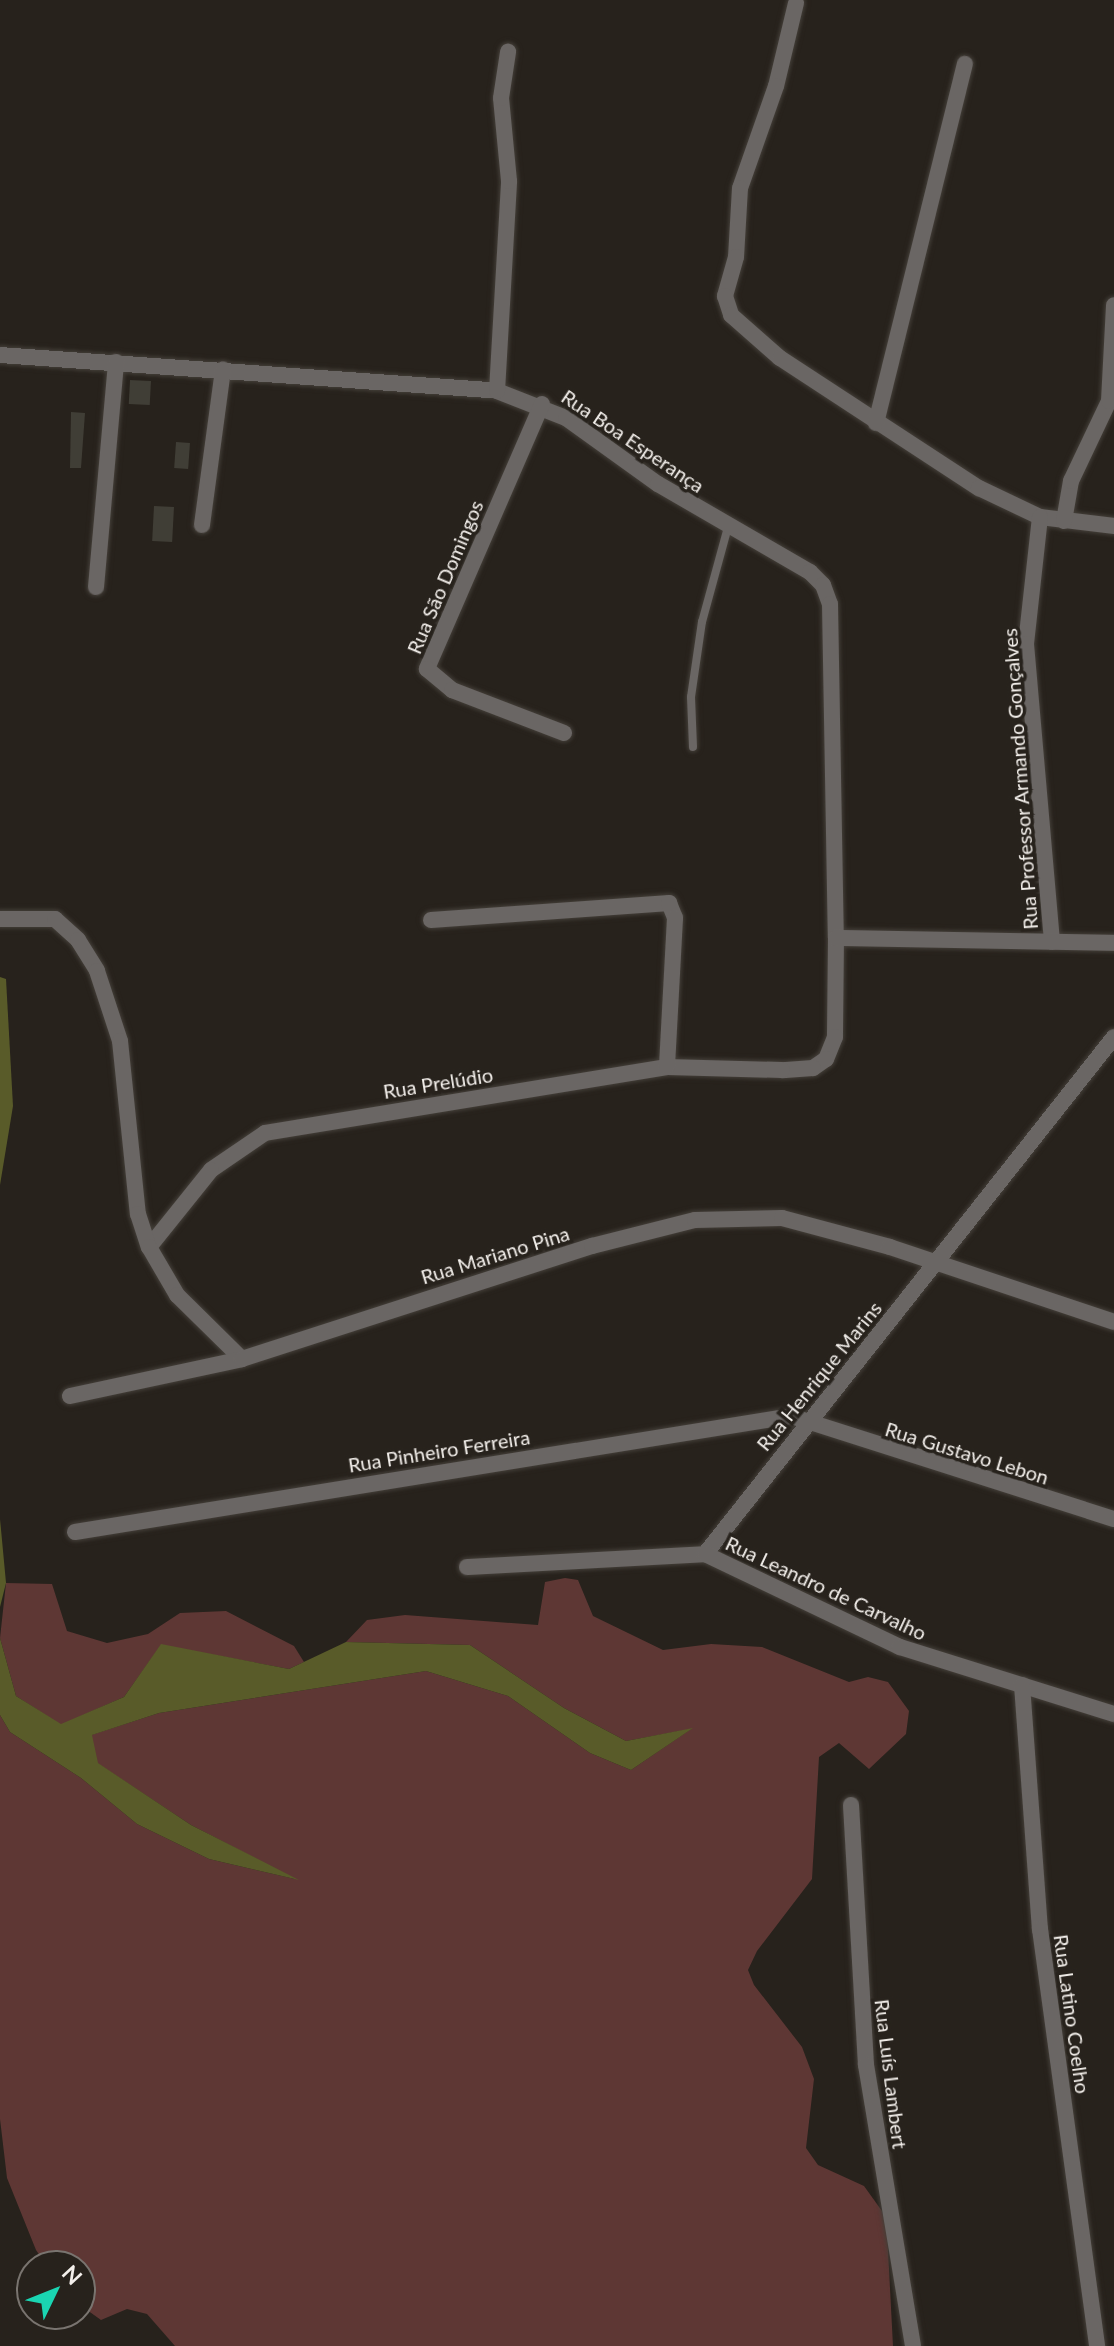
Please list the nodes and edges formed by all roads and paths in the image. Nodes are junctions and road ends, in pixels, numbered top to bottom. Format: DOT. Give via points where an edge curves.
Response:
graph roads {
  1 [pos="796,3"];
  2 [pos="508,52"];
  3 [pos="965,64"];
  4 [pos="1114,305"];
  5 [pos="0,355"];
  6 [pos="116,362"];
  7 [pos="223,369"];
  8 [pos="497,391"];
  9 [pos="1111,402"];
  10 [pos="542,404"];
  11 [pos="876,423"];
  12 [pos="1040,517"];
  13 [pos="1064,521"];
  14 [pos="202,525"];
  15 [pos="1114,526"];
  16 [pos="728,527"];
  17 [pos="96,587"];
  18 [pos="564,733"];
  19 [pos="693,747"];
  20 [pos="0,919"];
  21 [pos="431,920"];
  22 [pos="836,938"];
  23 [pos="1052,942"];
  24 [pos="1114,943"];
  25 [pos="1114,1037"];
  26 [pos="667,1067"];
  27 [pos="782,1070"];
  28 [pos="149,1247"];
  29 [pos="935,1265"];
  30 [pos="1114,1322"];
  31 [pos="242,1359"];
  32 [pos="70,1396"];
  33 [pos="808,1421"];
  34 [pos="1114,1519"];
  35 [pos="75,1532"];
  36 [pos="705,1554"];
  37 [pos="467,1567"];
  38 [pos="1022,1685"];
  39 [pos="1114,1714"];
  40 [pos="851,1805"];
  41 [pos="913,2346"];
  42 [pos="1097,2346"];
  1 -- 11 [label="street" via="776,86 740,188 736,257 725,296 731,315 780,358"];
  2 -- 8 [label="street" via="501,98 509,181"];
  3 -- 11 [label="street"];
  4 -- 9 [label="street"];
  5 -- 6 [label="street, Rua Boa Esperança"];
  6 -- 7 [label="street, Rua Boa Esperança"];
  6 -- 17 [label="street"];
  7 -- 8 [label="street, Rua Boa Esperança"];
  7 -- 14 [label="street"];
  8 -- 10 [label="street, Rua Boa Esperança"];
  9 -- 13 [label="street" via="1071,481"];
  10 -- 16 [label="street, Rua Boa Esperança"];
  10 -- 18 [label="street, Rua São Domingos" via="427,669 452,690"];
  11 -- 12 [label="street" via="979,488"];
  12 -- 13 [label="street"];
  12 -- 23 [label="street, Rua Professor Armando Gonçalves" via="1026,644"];
  13 -- 15 [label="street"];
  16 -- 19 [label="lane" via="698,652 691,697"];
  16 -- 22 [label="street, Rua Boa Esperança" via="810,572 828,594"];
  20 -- 28 [label="street" via="55,919 78,940 97,971 120,1041 138,1214"];
  21 -- 26 [label="street" via="669,903 675,918"];
  22 -- 23 [label="street"];
  22 -- 27 [label="street, Rua Boa Esperança" via="835,1037 813,1068"];
  23 -- 24 [label="street"];
  25 -- 29 [label="street, Rua Henrique Marins"];
  26 -- 27 [label="street, Rua Prelúdio"];
  26 -- 28 [label="street, Rua Prelúdio" via="265,1133 211,1170"];
  28 -- 31 [label="street" via="177,1295"];
  29 -- 30 [label="street, Rua Mariano Pina"];
  29 -- 31 [label="street, Rua Mariano Pina" via="782,1218 695,1220 592,1246"];
  29 -- 33 [label="street, Rua Henrique Marins"];
  31 -- 32 [label="street, Rua Mariano Pina"];
  33 -- 34 [label="street, Rua Gustavo Lebon"];
  33 -- 35 [label="street, Rua Pinheiro Ferreira" via="770,1417"];
  33 -- 36 [label="street, Rua Henrique Marins"];
  36 -- 37 [label="street"];
  36 -- 38 [label="street, Rua Leandro de Carvalho" via="900,1647"];
  38 -- 39 [label="street, Rua Leandro de Carvalho"];
  38 -- 42 [label="street, Rua Latino Coelho" via="1040,1929"];
  40 -- 41 [label="street, Rua Luís Lambert" via="866,2065"];
}
